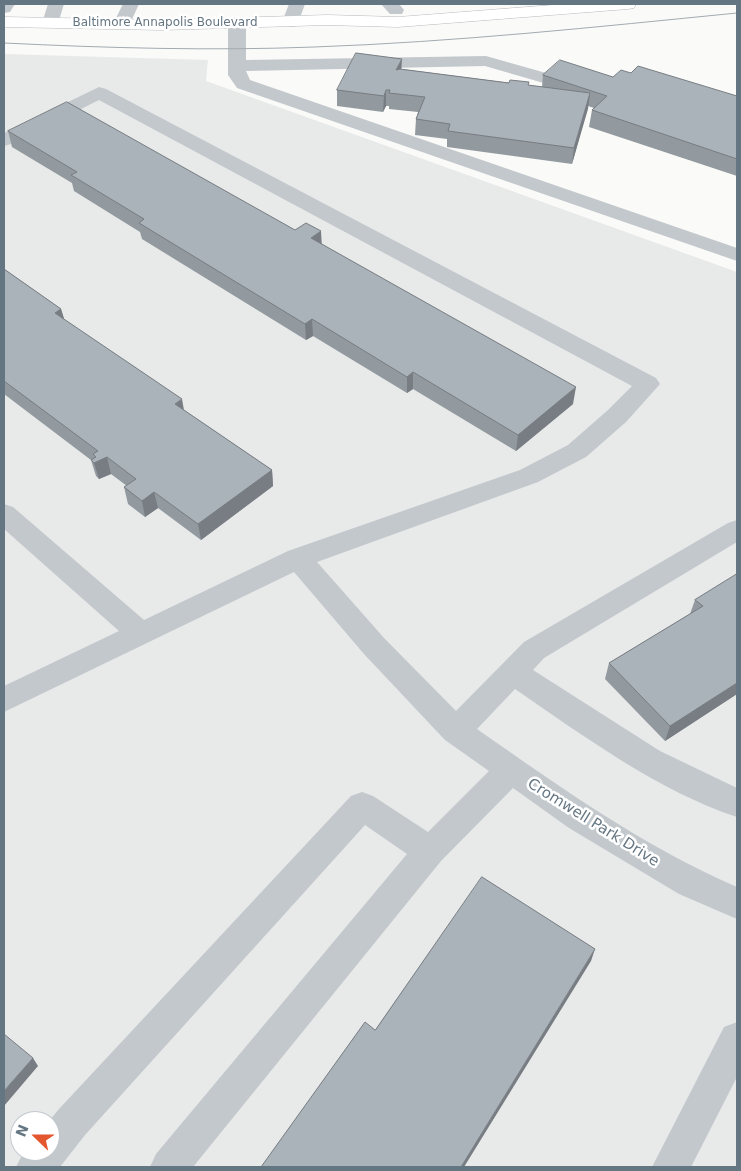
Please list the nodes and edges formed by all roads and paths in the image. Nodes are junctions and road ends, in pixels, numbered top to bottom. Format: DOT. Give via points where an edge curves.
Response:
graph roads {
  1 [pos="8,4"];
  2 [pos="56,4"];
  3 [pos="131,4"];
  4 [pos="297,4"];
  5 [pos="466,4"];
  6 [pos="628,4"];
  7 [pos="393,7"];
  8 [pos="4,8"];
  9 [pos="327,20"];
  10 [pos="4,22"];
  11 [pos="292,22"];
  12 [pos="51,23"];
  13 [pos="122,24"];
  14 [pos="237,24"];
  15 [pos="237,66"];
  16 [pos="547,79"];
  17 [pos="4,140"];
  18 [pos="737,255"];
  19 [pos="4,514"];
  20 [pos="737,530"];
  21 [pos="298,558"];
  22 [pos="142,634"];
  23 [pos="512,672"];
  24 [pos="4,700"];
  25 [pos="456,731"];
  26 [pos="510,770"];
  27 [pos="737,803"];
  28 [pos="430,851"];
  29 [pos="737,903"];
  30 [pos="737,1040"];
  31 [pos="60,1137"];
  32 [pos="169,1167"];
  33 [pos="671,1167"];
  1 -- 8 [label="street"];
  2 -- 12 [label="street"];
  3 -- 13 [label="street"];
  4 -- 11 [label="street"];
  5 -- 7 [label="main road, Baltimore Annapolis Boulevard"];
  6 -- 9 [label="main road, Baltimore Annapolis Boulevard" via="398,22"];
  7 -- 9 [label="main road, Baltimore Annapolis Boulevard"];
  9 -- 11 [label="main road, Baltimore Annapolis Boulevard"];
  10 -- 12 [label="main road, Baltimore Annapolis Boulevard"];
  11 -- 14 [label="main road, Baltimore Annapolis Boulevard"];
  12 -- 13 [label="main road, Baltimore Annapolis Boulevard"];
  13 -- 14 [label="main road, Baltimore Annapolis Boulevard"];
  14 -- 15 [label="street"];
  15 -- 16 [label="street" via="486,61"];
  15 -- 18 [label="street" via="237,75 243,84"];
  17 -- 21 [label="street" via="99,93 648,384 578,451 529,476"];
  19 -- 22 [label="street"];
  20 -- 23 [label="street" via="534,650"];
  21 -- 22 [label="street"];
  21 -- 25 [label="street, Cromwell Park Drive" via="374,646"];
  22 -- 24 [label="street"];
  23 -- 25 [label="street"];
  23 -- 27 [label="street" via="644,758"];
  25 -- 26 [label="street, Cromwell Park Drive"];
  26 -- 28 [label="street"];
  26 -- 29 [label="street, Cromwell Park Drive" via="597,828 691,883"];
  28 -- 31 [label="street" via="362,806"];
  28 -- 32 [label="street"];
  30 -- 33 [label="street"];
}
